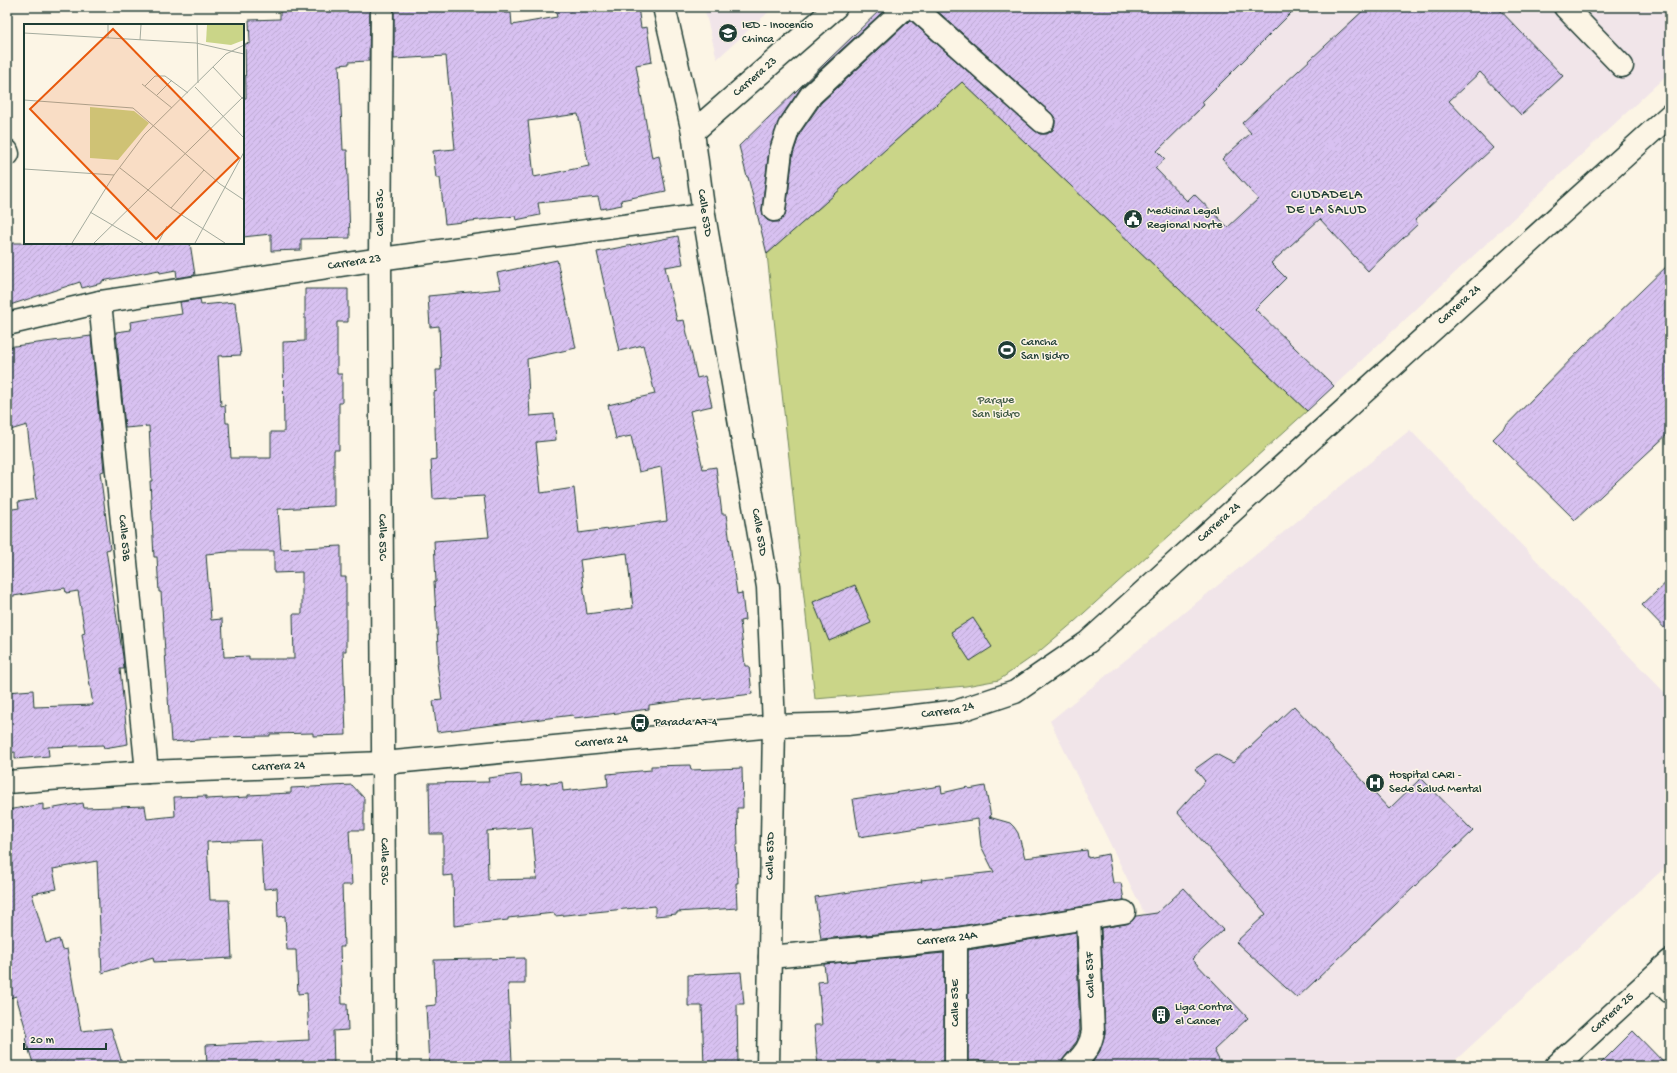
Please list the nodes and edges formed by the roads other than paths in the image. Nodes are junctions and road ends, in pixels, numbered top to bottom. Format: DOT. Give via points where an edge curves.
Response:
graph roads {
  1 [pos="382,7"];
  2 [pos="664,7"];
  3 [pos="836,7"];
  4 [pos="906,7"];
  5 [pos="914,7"];
  6 [pos="1566,7"];
  7 [pos="1622,66"];
  8 [pos="1670,115"];
  9 [pos="1043,122"];
  10 [pos="693,132"];
  11 [pos="774,210"];
  12 [pos="704,215"];
  13 [pos="380,259"];
  14 [pos="100,302"];
  15 [pos="7,324"];
  16 [pos="774,726"];
  17 [pos="384,763"];
  18 [pos="146,772"];
  19 [pos="7,782"];
  20 [pos="1124,912"];
  21 [pos="1088,918"];
  22 [pos="956,939"];
  23 [pos="770,957"];
  24 [pos="1670,961"];
  25 [pos="1654,976"];
  26 [pos="1670,992"];
  27 [pos="385,1066"];
  28 [pos="768,1066"];
  29 [pos="956,1066"];
  30 [pos="1073,1066"];
  31 [pos="1556,1066"];
  1 -- 13 [label="street, Calle 53C"];
  2 -- 10 [label="street, Calle 53D"];
  3 -- 10 [label="street, Carrera 23"];
  4 -- 11 [label="street" via="811,95 789,127 782,151"];
  5 -- 9 [label="street"];
  6 -- 7 [label="street"];
  8 -- 16 [label="street, Carrera 24" via="1088,642 1015,692 958,711 847,724"];
  10 -- 12 [label="street, Calle 53D"];
  12 -- 13 [label="street, Carrera 23"];
  12 -- 16 [label="street, Calle 53D" via="768,587"];
  13 -- 14 [label="street, Carrera 23"];
  13 -- 17 [label="street, Calle 53C"];
  14 -- 15 [label="street, Carrera 23"];
  14 -- 18 [label="street, Calle 53B"];
  16 -- 17 [label="street, Carrera 24"];
  16 -- 23 [label="street, Calle 53D"];
  17 -- 18 [label="street, Carrera 24"];
  17 -- 27 [label="street, Calle 53C"];
  18 -- 19 [label="street, Carrera 24"];
  20 -- 21 [label="street, Carrera 24A"];
  21 -- 22 [label="street, Carrera 24A"];
  21 -- 30 [label="street, Calle 53F" via="1093,1032 1089,1047"];
  22 -- 23 [label="street, Carrera 24A"];
  22 -- 29 [label="street, Calle 53E"];
  23 -- 28 [label="street, Calle 53D"];
  24 -- 25 [label="street, Carrera 25"];
  25 -- 26 [label="street"];
  25 -- 31 [label="street, Carrera 25"];
}
